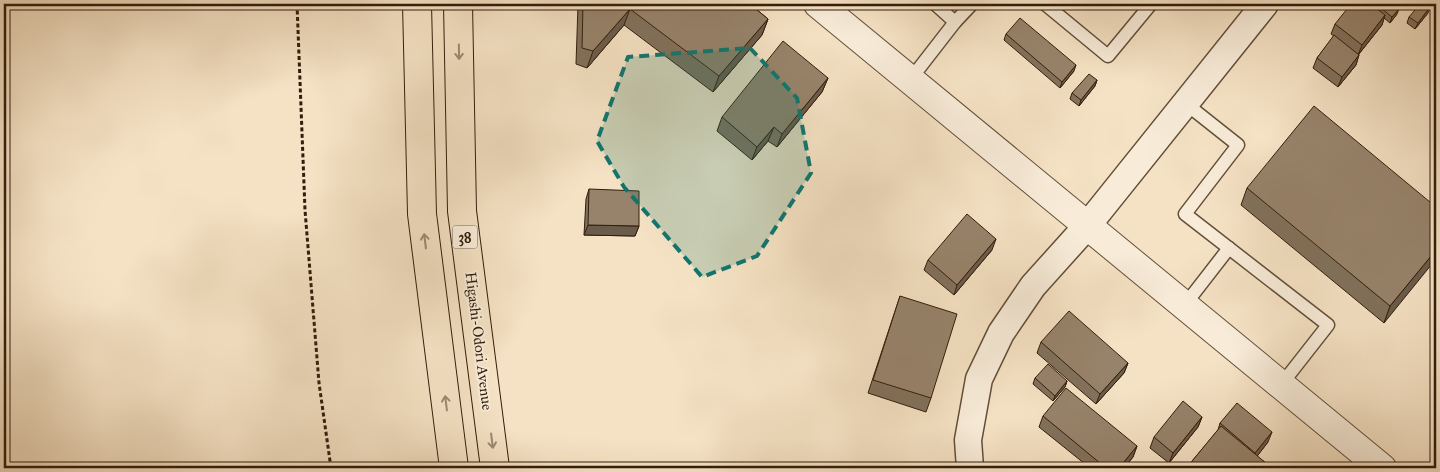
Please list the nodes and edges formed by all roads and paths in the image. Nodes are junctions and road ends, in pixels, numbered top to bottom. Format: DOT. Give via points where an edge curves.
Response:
graph roads {
  1 [pos="297,4"];
  2 [pos="417,4"];
  3 [pos="458,4"];
  4 [pos="818,4"];
  5 [pos="935,4"];
  6 [pos="972,4"];
  7 [pos="1045,4"];
  8 [pos="1150,4"];
  9 [pos="1265,4"];
  10 [pos="955,22"];
  11 [pos="910,80"];
  12 [pos="1185,103"];
  13 [pos="1087,226"];
  14 [pos="1229,248"];
  15 [pos="1184,306"];
  16 [pos="1281,385"];
  17 [pos="331,468"];
  18 [pos="454,468"];
  19 [pos="495,468"];
  20 [pos="970,468"];
  21 [pos="1382,468"];
  1 -- 17 [label="path" via="305,210 319,382"];
  18 -- 2 [label="highway, one-way" via="422,214"];
  3 -- 19 [label="highway, Higashi-Odori Avenue / 38, one-way" via="462,211"];
  4 -- 11 [label="street"];
  5 -- 10 [label="lane"];
  6 -- 10 [label="lane"];
  7 -- 8 [label="lane" via="1108,56"];
  9 -- 12 [label="street"];
  10 -- 11 [label="lane"];
  11 -- 13 [label="street"];
  12 -- 13 [label="street"];
  12 -- 14 [label="lane" via="1238,144 1185,214"];
  13 -- 15 [label="street"];
  13 -- 20 [label="street" via="1033,286 1001,333 979,380 968,440"];
  14 -- 15 [label="lane"];
  14 -- 16 [label="lane" via="1328,325"];
  15 -- 16 [label="street"];
  16 -- 21 [label="street"];
}
